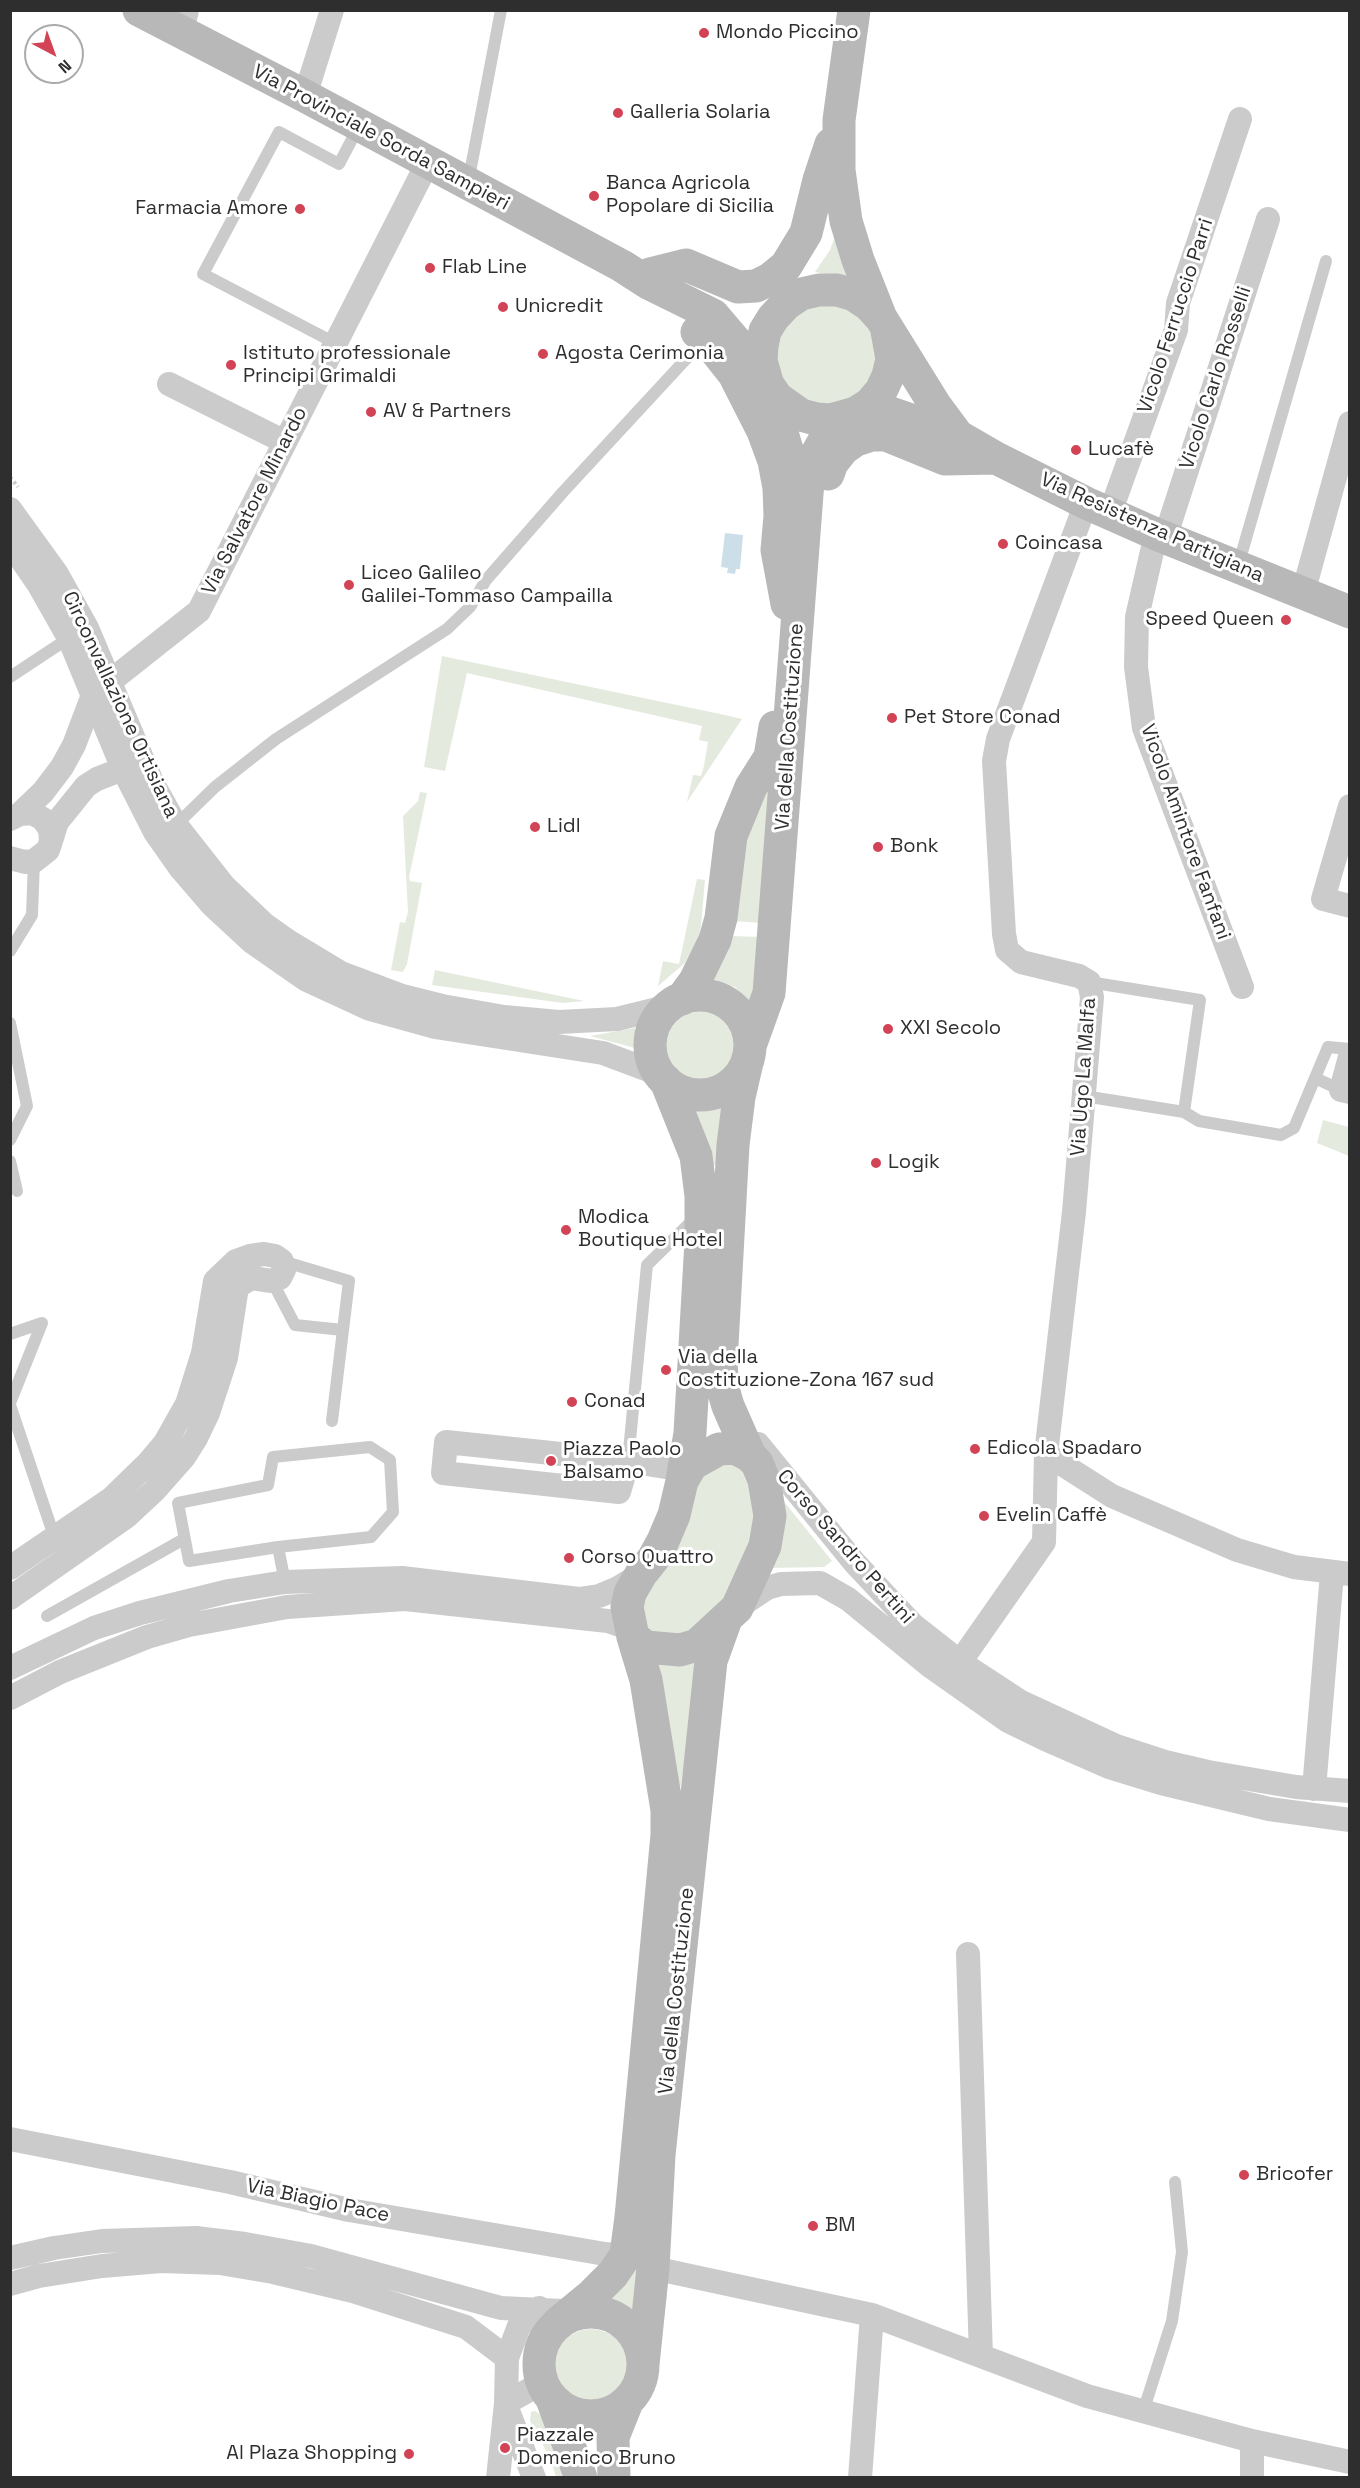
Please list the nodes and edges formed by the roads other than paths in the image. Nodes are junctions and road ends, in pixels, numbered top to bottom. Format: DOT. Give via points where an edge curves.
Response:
graph roads {
  1 [pos="139,10"];
  2 [pos="332,10"];
  3 [pos="501,10"];
  4 [pos="854,10"];
  5 [pos="184,22"];
  6 [pos="305,96"];
  7 [pos="1240,119"];
  8 [pos="839,120"];
  9 [pos="359,125"];
  10 [pos="428,162"];
  11 [pos="839,170"];
  12 [pos="468,184"];
  13 [pos="1268,219"];
  14 [pos="1326,261"];
  15 [pos="640,275"];
  16 [pos="784,305"];
  17 [pos="883,322"];
  18 [pos="707,340"];
  19 [pos="335,344"];
  20 [pos="767,381"];
  21 [pos="169,384"];
  22 [pos="851,415"];
  23 [pos="1350,423"];
  24 [pos="958,436"];
  25 [pos="285,442"];
  26 [pos="996,458"];
  27 [pos="1098,508"];
  28 [pos="10,509"];
  29 [pos="1161,536"];
  30 [pos="10,543"];
  31 [pos="803,548"];
  32 [pos="1237,567"];
  33 [pos="1303,593"];
  34 [pos="1350,612"];
  35 [pos="788,613"];
  36 [pos="69,638"];
  37 [pos="10,677"];
  38 [pos="102,689"];
  39 [pos="133,765"];
  40 [pos="1350,806"];
  41 [pos="15,816"];
  42 [pos="176,825"];
  43 [pos="51,841"];
  44 [pos="18,859"];
  45 [pos="224,902"];
  46 [pos="1350,906"];
  47 [pos="10,951"];
  48 [pos="1089,982"];
  49 [pos="1242,987"];
  50 [pos="676,1002"];
  51 [pos="412,1011"];
  52 [pos="10,1023"];
  53 [pos="1350,1049"];
  54 [pos="749,1052"];
  55 [pos="1350,1057"];
  56 [pos="662,1078"];
  57 [pos="1315,1078"];
  58 [pos="1345,1091"];
  59 [pos="1084,1096"];
  60 [pos="1184,1112"];
  61 [pos="10,1140"];
  62 [pos="10,1161"];
  63 [pos="17,1191"];
  64 [pos="701,1212"];
  65 [pos="277,1271"];
  66 [pos="343,1330"];
  67 [pos="10,1334"];
  68 [pos="10,1404"];
  69 [pos="728,1406"];
  70 [pos="332,1421"];
  71 [pos="1046,1454"];
  72 [pos="754,1460"];
  73 [pos="628,1461"];
  74 [pos="683,1476"];
  75 [pos="146,1482"];
  76 [pos="787,1482"];
  77 [pos="55,1539"];
  78 [pos="184,1539"];
  79 [pos="278,1547"];
  80 [pos="854,1562"];
  81 [pos="10,1568"];
  82 [pos="1341,1573"];
  83 [pos="641,1574"];
  84 [pos="285,1582"];
  85 [pos="820,1583"];
  86 [pos="10,1598"];
  87 [pos="287,1607"];
  88 [pos="731,1615"];
  89 [pos="47,1616"];
  90 [pos="632,1633"];
  91 [pos="960,1662"];
  92 [pos="10,1668"];
  93 [pos="10,1698"];
  94 [pos="1314,1789"];
  95 [pos="1350,1791"];
  96 [pos="1350,1820"];
  97 [pos="968,1954"];
  98 [pos="10,2139"];
  99 [pos="1175,2182"];
  100 [pos="10,2258"];
  101 [pos="640,2261"];
  102 [pos="10,2284"];
  103 [pos="564,2313"];
  104 [pos="872,2315"];
  105 [pos="981,2356"];
  106 [pos="506,2363"];
  107 [pos="643,2364"];
  108 [pos="541,2392"];
  109 [pos="627,2402"];
  110 [pos="506,2403"];
  111 [pos="1143,2412"];
  112 [pos="1252,2441"];
  113 [pos="1350,2462"];
  114 [pos="498,2478"];
  115 [pos="534,2478"];
  116 [pos="581,2478"];
  117 [pos="614,2478"];
  118 [pos="860,2478"];
  119 [pos="1252,2478"];
  1 -- 5 [label="main road, Via Provinciale Sorda Sampieri"];
  2 -- 6 [label="street"];
  3 -- 12 [label="lane"];
  4 -- 8 [label="main road"];
  5 -- 6 [label="main road, Via Provinciale Sorda Sampieri"];
  6 -- 9 [label="main road, Via Provinciale Sorda Sampieri"];
  7 -- 27 [label="street, Vicolo Ferruccio Parri" via="1178,303 1176,330"];
  8 -- 11 [label="main road"];
  8 -- 15 [label="main road" via="806,233 786,266 770,279 756,286 738,287 686,265"];
  9 -- 10 [label="main road, Via Provinciale Sorda Sampieri"];
  9 -- 19 [label="lane" via="339,164 279,132 204,274"];
  10 -- 12 [label="main road, Via Provinciale Sorda Sampieri"];
  10 -- 19 [label="street, Via Salvatore Minardo"];
  11 -- 16 [label="main road" via="819,248"];
  11 -- 17 [label="main road" via="846,221"];
  12 -- 15 [label="main road, Via Provinciale Sorda Sampieri"];
  13 -- 29 [label="street, Vicolo Carlo Rosselli"];
  14 -- 32 [label="lane"];
  15 -- 16 [label="main road" via="723,303"];
  15 -- 18 [label="main road" via="660,300"];
  15 -- 20 [label="main road" via="713,315"];
  16 -- 17 [label="main road" via="801,294 837,290 869,305"];
  16 -- 20 [label="main road" via="765,331 761,361"];
  17 -- 22 [label="main road" via="891,343 888,376 870,404"];
  17 -- 24 [label="main road"];
  18 -- 35 [label="main road" via="750,402 774,460 780,516 777,550"];
  18 -- 42 [label="lane" via="563,492 447,629 276,739 215,787"];
  19 -- 25 [label="street, Via Salvatore Minardo"];
  20 -- 22 [label="main road" via="777,398 801,415 816,419"];
  20 -- 35 [label="main road, Via della Costituzione" via="797,484"];
  21 -- 25 [label="street"];
  22 -- 24 [label="main road" via="888,412"];
  22 -- 31 [label="main road, Via della Costituzione" via="825,439 811,464"];
  23 -- 33 [label="street"];
  24 -- 26 [label="main road, Via Resistenza Partigiana"];
  25 -- 38 [label="street, Via Salvatore Minardo" via="199,611"];
  26 -- 27 [label="main road, Via Resistenza Partigiana"];
  26 -- 31 [label="main road" via="945,459 886,435 856,440 832,463 814,536"];
  27 -- 29 [label="main road, Via Resistenza Partigiana"];
  27 -- 48 [label="street, Via Ugo La Malfa" via="998,739 994,761 1007,950 1021,962"];
  28 -- 38 [label="street, Circonvallazione Ortisiana" via="57,574 87,628"];
  29 -- 32 [label="main road, Via Resistenza Partigiana"];
  29 -- 49 [label="street, Vicolo Amintore Fanfani" via="1137,617 1136,667 1144,728"];
  30 -- 36 [label="street, Circonvallazione Ortisiana"];
  31 -- 54 [label="main road, Via della Costituzione" via="769,993"];
  32 -- 33 [label="main road, Via Resistenza Partigiana"];
  33 -- 34 [label="main road, Via Resistenza Partigiana"];
  35 -- 50 [label="main road, Via della Costituzione" via="771,757 751,787 731,836 715,940 701,972"];
  36 -- 37 [label="lane"];
  36 -- 38 [label="street, Circonvallazione Ortisiana"];
  38 -- 39 [label="street, Circonvallazione Ortisiana"];
  38 -- 41 [label="street" via="62,767 43,792"];
  39 -- 42 [label="street, Circonvallazione Ortisiana"];
  39 -- 43 [label="street" via="86,786 57,822"];
  39 -- 45 [label="street, Circonvallazione Ortisiana" via="155,832 181,869"];
  40 -- 46 [label="street" via="1323,899"];
  41 -- 43 [label="street" via="32,813 43,819 50,829"];
  42 -- 45 [label="street, Circonvallazione Ortisiana" via="201,859"];
  43 -- 44 [label="street" via="48,850"];
  44 -- 47 [label="lane" via="32,915"];
  45 -- 51 [label="street, Circonvallazione Ortisiana" via="252,942 305,979 370,1010"];
  48 -- 59 [label="street, Via Ugo La Malfa" via="1092,996"];
  48 -- 60 [label="lane" via="1200,1000"];
  50 -- 51 [label="street, Circonvallazione Ortisiana" via="617,1019 559,1022"];
  50 -- 54 [label="main road" via="706,996 729,1004 745,1022"];
  50 -- 56 [label="main road" via="662,1013 652,1032 651,1054"];
  51 -- 56 [label="street, Circonvallazione Ortisiana" via="603,1053"];
  52 -- 61 [label="lane" via="27,1106"];
  53 -- 57 [label="lane" via="1328,1047"];
  54 -- 56 [label="main road" via="744,1070 736,1080 714,1093 688,1094"];
  54 -- 69 [label="main road, Via della Costituzione" via="733,1145 721,1363"];
  55 -- 58 [label="street"];
  56 -- 64 [label="main road" via="696,1156"];
  57 -- 58 [label="lane"];
  57 -- 60 [label="lane" via="1294,1128 1281,1135 1199,1121"];
  59 -- 60 [label="lane"];
  59 -- 71 [label="street, Via Ugo La Malfa"];
  62 -- 63 [label="lane"];
  64 -- 73 [label="lane" via="647,1265"];
  64 -- 74 [label="main road" via="690,1433"];
  65 -- 66 [label="lane" via="295,1325"];
  65 -- 66 [label="lane" via="349,1281"];
  65 -- 75 [label="street" via="251,1278 235,1274 237,1287 226,1358 208,1413 184,1456"];
  66 -- 70 [label="lane"];
  67 -- 68 [label="lane" via="42,1323"];
  68 -- 77 [label="lane"];
  69 -- 72 [label="main road, Via della Costituzione"];
  69 -- 76 [label="street, Corso Sandro Pertini"];
  71 -- 82 [label="street" via="1112,1496 1237,1550 1294,1567"];
  71 -- 91 [label="street, Via Ugo La Malfa" via="1044,1542"];
  72 -- 74 [label="main road" via="735,1448 718,1449 692,1464"];
  72 -- 76 [label="street"];
  72 -- 88 [label="main road, Via della Costituzione" via="768,1493 770,1516 765,1546"];
  73 -- 73 [label="street" via="619,1492 442,1473 446,1442"];
  73 -- 74 [label="street"];
  74 -- 83 [label="main road, Via della Costituzione" via="663,1541"];
  75 -- 77 [label="street" via="111,1499"];
  75 -- 86 [label="street" via="126,1517"];
  76 -- 80 [label="street, Corso Sandro Pertini"];
  77 -- 81 [label="street"];
  78 -- 79 [label="lane" via="189,1562"];
  78 -- 79 [label="lane" via="178,1503 268,1485 273,1457 370,1447 390,1460 393,1512 371,1537"];
  78 -- 89 [label="lane"];
  79 -- 84 [label="lane"];
  80 -- 85 [label="street"];
  80 -- 91 [label="street, Corso Sandro Pertini" via="913,1625"];
  82 -- 94 [label="street"];
  83 -- 84 [label="street" via="599,1596 579,1599 402,1578"];
  83 -- 90 [label="main road, Via della Costituzione" via="627,1607"];
  84 -- 87 [label="street"];
  84 -- 92 [label="street" via="228,1591 140,1613 94,1628"];
  85 -- 88 [label="street" via="766,1588"];
  85 -- 96 [label="street, Corso Sandro Pertini" via="848,1599 930,1666 1008,1721 1045,1739 1161,1784 1269,1809"];
  87 -- 90 [label="street" via="405,1599 608,1621"];
  87 -- 93 [label="street" via="147,1637 70,1667"];
  88 -- 90 [label="main road" via="697,1645 680,1650 646,1647"];
  88 -- 101 [label="main road, Via della Costituzione" via="711,1660 659,2155"];
  90 -- 101 [label="main road, Via della Costituzione" via="646,1680 667,1810"];
  91 -- 94 [label="street, Corso Sandro Pertini" via="1021,1702 1116,1746 1208,1772"];
  94 -- 95 [label="street, Corso Sandro Pertini"];
  97 -- 105 [label="street"];
  98 -- 101 [label="street, Via Biagio Pace" via="350,2210"];
  99 -- 111 [label="lane" via="1182,2252 1172,2321"];
  100 -- 103 [label="street" via="102,2241 196,2238 311,2256 501,2307"];
  101 -- 103 [label="main road" via="613,2274"];
  101 -- 104 [label="street, Via Biagio Pace"];
  101 -- 107 [label="main road, Via della Costituzione"];
  102 -- 106 [label="street" via="102,2266 161,2261 220,2263 353,2291 466,2327"];
  103 -- 106 [label="street" via="519,2326"];
  103 -- 107 [label="main road" via="607,2315 626,2325 635,2336"];
  103 -- 108 [label="main road" via="540,2353"];
  104 -- 105 [label="street, Via Biagio Pace"];
  104 -- 118 [label="street"];
  105 -- 111 [label="street, Via Biagio Pace" via="1087,2396"];
  106 -- 108 [label="street" via="519,2383"];
  106 -- 110 [label="street"];
  107 -- 109 [label="main road" via="636,2391"];
  108 -- 109 [label="main road" via="575,2414 588,2416 602,2415"];
  108 -- 110 [label="street"];
  108 -- 116 [label="main road"];
  109 -- 117 [label="main road" via="613,2437"];
  110 -- 114 [label="street"];
  110 -- 115 [label="street"];
  111 -- 112 [label="street, Via Biagio Pace"];
  112 -- 113 [label="street, Via Biagio Pace"];
  112 -- 119 [label="street"];
}
